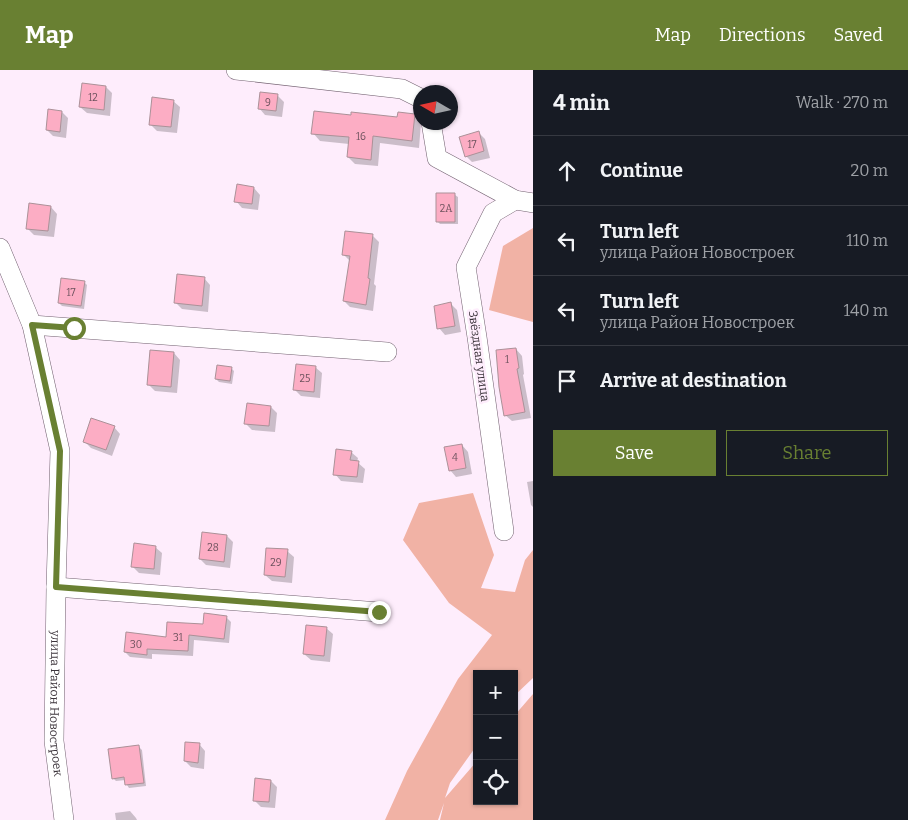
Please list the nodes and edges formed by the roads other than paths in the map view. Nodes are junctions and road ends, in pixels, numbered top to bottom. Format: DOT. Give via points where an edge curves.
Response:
graph roads {
  1 [pos="236,70"];
  2 [pos="413,94"];
  3 [pos="432,130"];
  4 [pos="524,201"];
  5 [pos="0,248"];
  6 [pos="32,325"];
  7 [pos="387,352"];
  8 [pos="504,531"];
  9 [pos="56,587"];
  10 [pos="379,612"];
  11 [pos="64,820"];
  1 -- 2 [label="street" via="402,89"];
  3 -- 4 [label="street" via="437,158"];
  4 -- 8 [label="street, Звёздная улица" via="493,213 466,267"];
  5 -- 6 [label="street, улица Район Новостроек"];
  6 -- 7 [label="street"];
  6 -- 9 [label="street, улица Район Новостроек" via="60,451"];
  9 -- 10 [label="street"];
  9 -- 11 [label="street, улица Район Новостроек" via="54,741"];
}
